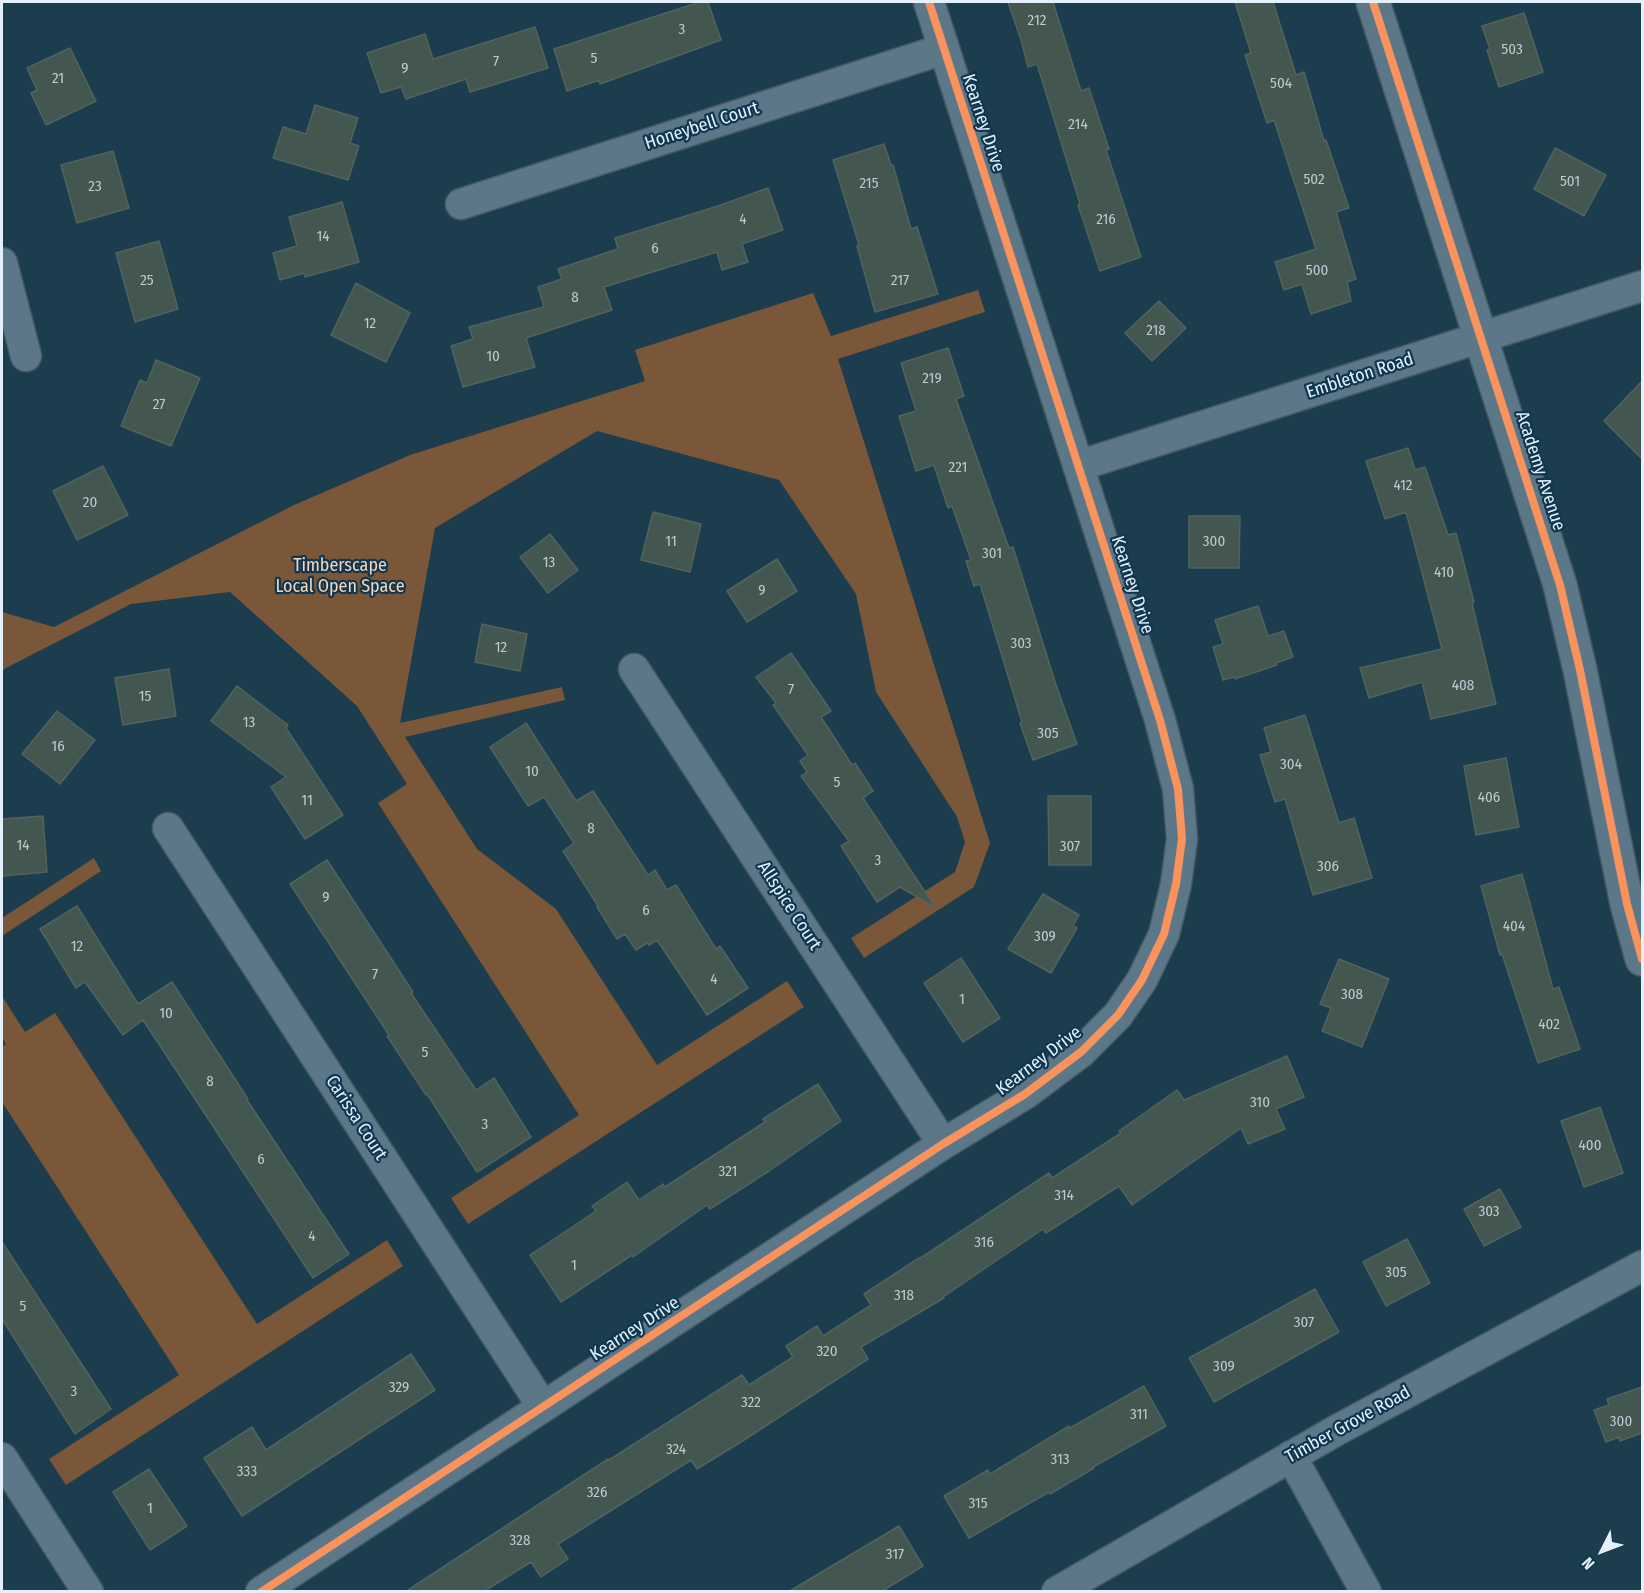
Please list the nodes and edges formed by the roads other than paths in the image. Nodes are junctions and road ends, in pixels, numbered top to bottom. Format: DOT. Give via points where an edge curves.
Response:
graph roads {
  1 [pos="928,2"];
  2 [pos="1373,2"];
  3 [pos="944,49"];
  4 [pos="460,204"];
  5 [pos="2,263"];
  6 [pos="1642,286"];
  7 [pos="1482,338"];
  8 [pos="26,356"];
  9 [pos="1078,466"];
  10 [pos="634,669"];
  11 [pos="168,828"];
  12 [pos="1642,959"];
  13 [pos="943,1144"];
  14 [pos="1642,1266"];
  15 [pos="543,1407"];
  16 [pos="1292,1456"];
  17 [pos="2,1458"];
  18 [pos="88,1592"];
  19 [pos="261,1592"];
  20 [pos="1057,1592"];
  21 [pos="1366,1592"];
  1 -- 3 [label="street, Kearney Drive"];
  2 -- 7 [label="street, Academy Avenue"];
  3 -- 4 [label="street, Honeybell Court"];
  3 -- 9 [label="street, Kearney Drive"];
  5 -- 8 [label="street"];
  6 -- 7 [label="street, Embleton Road"];
  7 -- 9 [label="street, Embleton Road"];
  7 -- 12 [label="street, Academy Avenue" via="1560,585"];
  9 -- 13 [label="street, Kearney Drive" via="1160,720 1178,789 1182,839 1176,884 1164,934 1142,980 1118,1016 1081,1052 1025,1094"];
  10 -- 13 [label="street, Allspice Court"];
  11 -- 15 [label="street, Carissa Court"];
  13 -- 15 [label="street, Kearney Drive"];
  14 -- 16 [label="street, Timber Grove Road"];
  15 -- 19 [label="street, Kearney Drive"];
  16 -- 20 [label="street, Timber Grove Road"];
  16 -- 21 [label="street"];
  17 -- 18 [label="street"];
}
